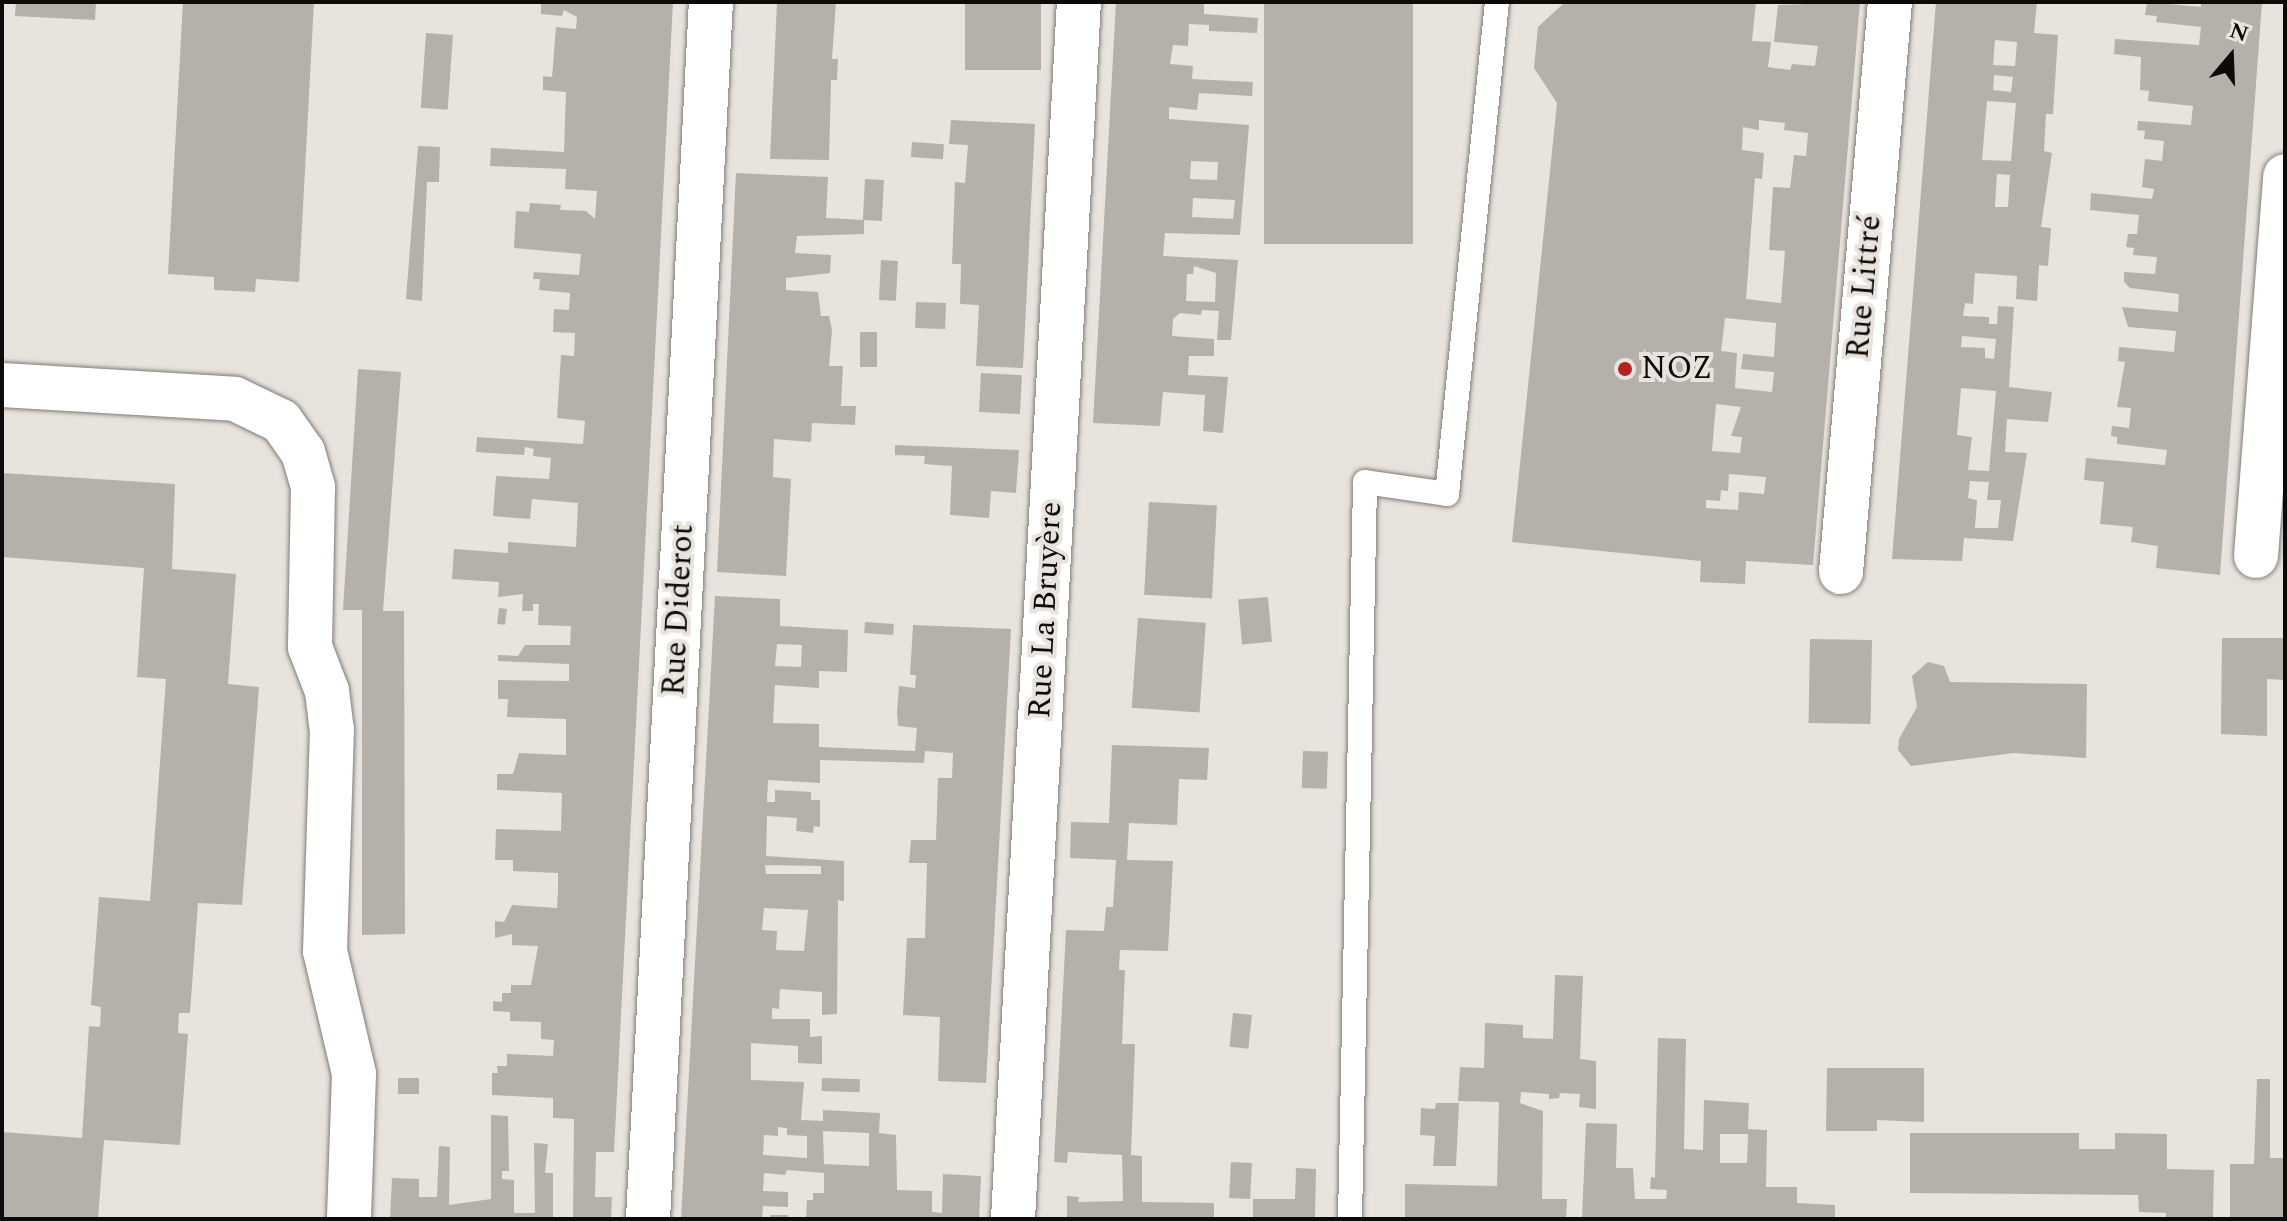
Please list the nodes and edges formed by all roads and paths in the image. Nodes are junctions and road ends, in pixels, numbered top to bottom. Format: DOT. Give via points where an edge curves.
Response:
graph roads {
  1 [pos="711,2"];
  2 [pos="1079,2"];
  3 [pos="1497,2"];
  4 [pos="1890,2"];
  5 [pos="2285,176"];
  6 [pos="2,385"];
  7 [pos="2256,556"];
  8 [pos="1841,572"];
  9 [pos="349,1219"];
  10 [pos="648,1219"];
  11 [pos="1013,1219"];
  12 [pos="1350,1219"];
  1 -- 10 [label="street, Rue Diderot"];
  2 -- 11 [label="street, Rue La Bruyère"];
  3 -- 12 [label="lane" via="1447,494 1365,482"];
  4 -- 8 [label="street, Rue Littré"];
  5 -- 7 [label="street"];
  6 -- 9 [label="street" via="235,399 281,421 303,452 313,488 310,647 332,719 325,951 354,1074"];
}
